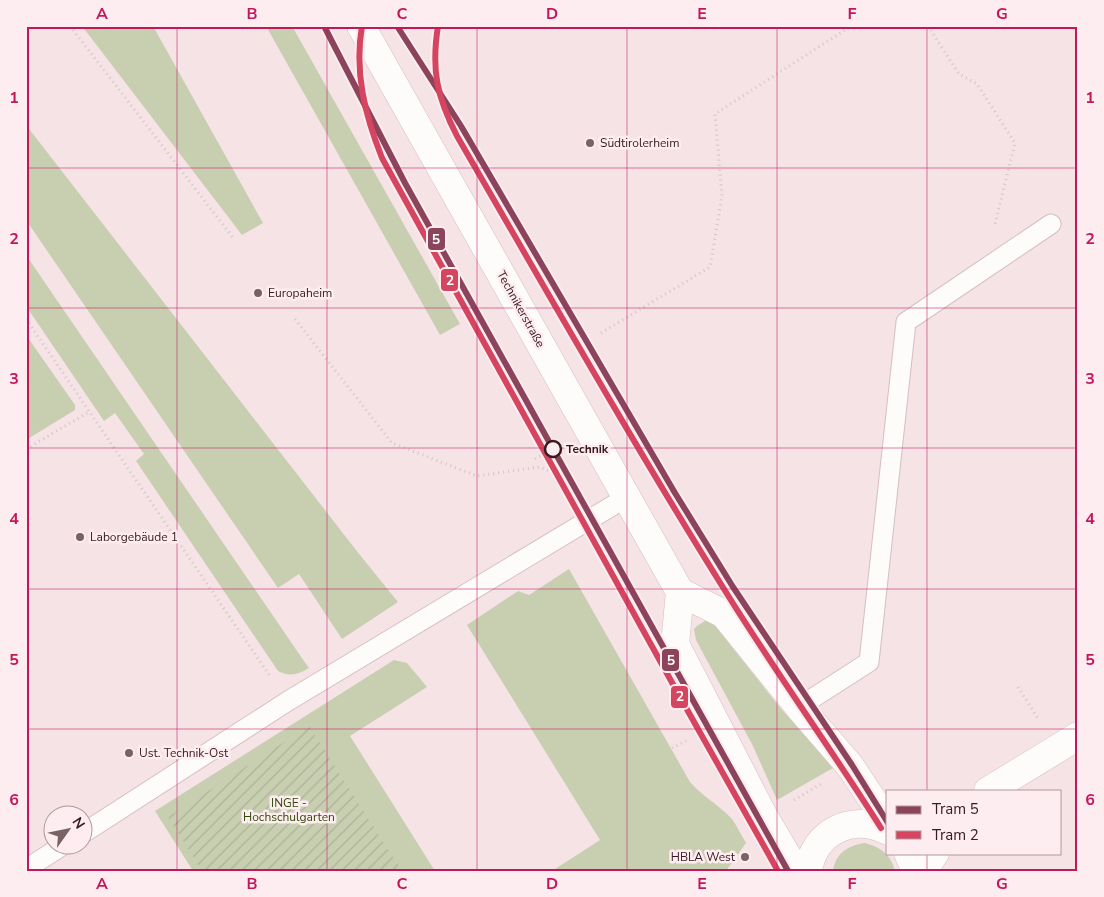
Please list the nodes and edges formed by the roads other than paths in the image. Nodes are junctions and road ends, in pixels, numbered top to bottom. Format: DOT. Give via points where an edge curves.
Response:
graph roads {
  1 [pos="361,26"];
  2 [pos="1051,224"];
  3 [pos="627,497"];
  4 [pos="680,592"];
  5 [pos="799,707"];
  6 [pos="1078,736"];
  7 [pos="990,790"];
  8 [pos="881,822"];
  9 [pos="92,828"];
  10 [pos="50,854"];
  11 [pos="908,854"];
  12 [pos="934,854"];
  13 [pos="26,869"];
  14 [pos="796,871"];
  15 [pos="808,871"];
  16 [pos="915,871"];
  17 [pos="923,871"];
  1 -- 3 [label="street, Technikerstraße"];
  2 -- 5 [label="lane" via="906,322 869,662"];
  3 -- 4 [label="street, Technikerstraße"];
  3 -- 9 [label="lane" via="288,701"];
  4 -- 5 [label="street" via="724,614"];
  4 -- 14 [label="street" via="675,644 764,817"];
  5 -- 8 [label="street" via="850,766"];
  6 -- 7 [label="street"];
  8 -- 15 [label="street" via="843,826 829,834 817,845"];
  10 -- 13 [label="lane"];
  11 -- 16 [label="street"];
  12 -- 17 [label="street"];
}
